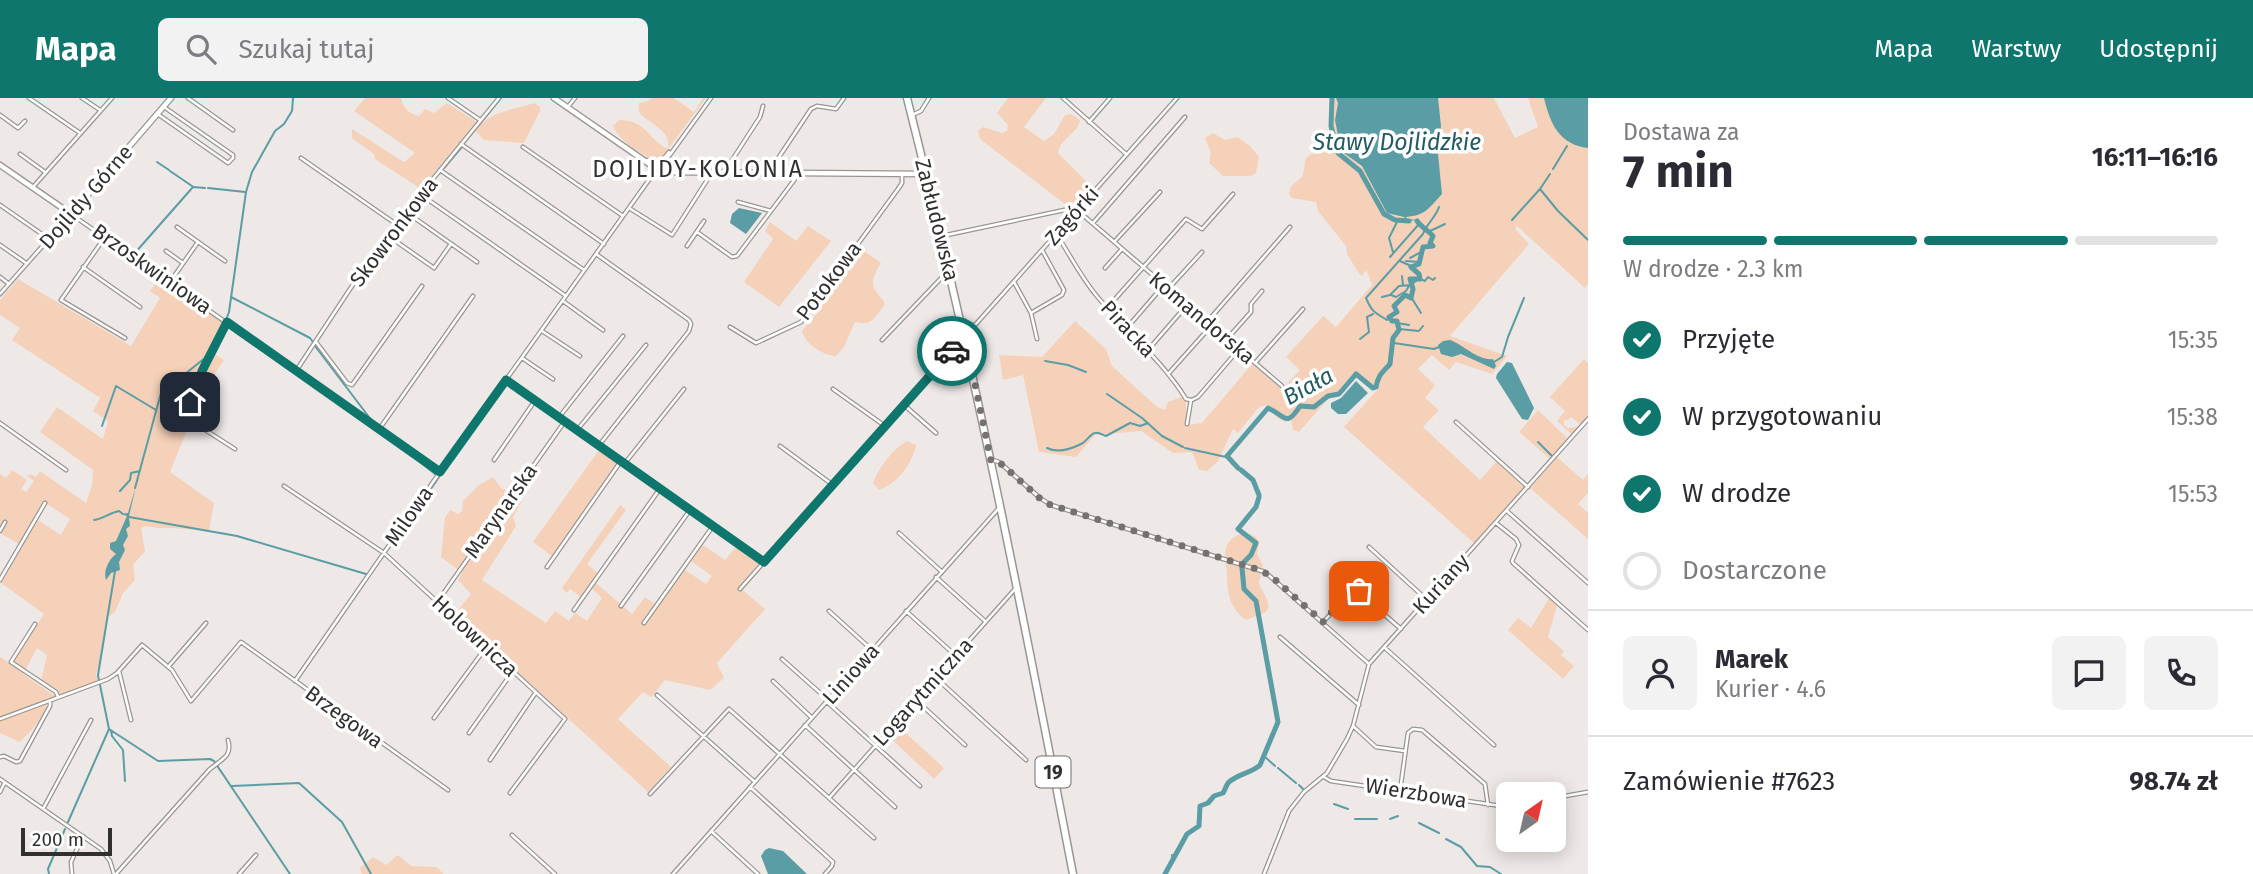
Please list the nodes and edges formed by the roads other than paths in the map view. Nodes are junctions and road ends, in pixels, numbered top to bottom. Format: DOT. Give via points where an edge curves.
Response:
graph roads {
  1 [pos="29,98"];
  2 [pos="82,98"];
  3 [pos="112,98"];
  4 [pos="171,98"];
  5 [pos="188,98"];
  6 [pos="448,98"];
  7 [pos="498,98"];
  8 [pos="554,98"];
  9 [pos="575,98"];
  10 [pos="711,98"];
  11 [pos="845,98"];
  12 [pos="907,98"];
  13 [pos="929,98"];
  14 [pos="1063,98"];
  15 [pos="1110,98"];
  16 [pos="1177,98"];
  17 [pos="763,106"];
  18 [pos="164,107"];
  19 [pos="567,107"];
  20 [pos="100,111"];
  21 [pos="158,114"];
  22 [pos="0,115"];
  23 [pos="912,115"];
  24 [pos="1185,117"];
  25 [pos="481,120"];
  26 [pos="24,121"];
  27 [pos="1089,122"];
  28 [pos="233,130"];
  29 [pos="80,133"];
  30 [pos="461,144"];
  31 [pos="523,147"];
  32 [pos="20,154"];
  33 [pos="1126,155"];
  34 [pos="301,158"];
  35 [pos="0,165"];
  36 [pos="660,167"];
  37 [pos="440,170"];
  38 [pos="45,172"];
  39 [pos="713,172"];
  40 [pos="724,172"];
  41 [pos="769,173"];
  42 [pos="796,173"];
  43 [pos="926,173"];
  44 [pos="902,175"];
  45 [pos="33,187"];
  46 [pos="1160,192"];
  47 [pos="420,194"];
  48 [pos="1233,194"];
  49 [pos="738,202"];
  50 [pos="0,205"];
  51 [pos="629,208"];
  52 [pos="1077,210"];
  53 [pos="771,211"];
  54 [pos="406,212"];
  55 [pos="71,214"];
  56 [pos="623,216"];
  57 [pos="704,221"];
  58 [pos="1093,223"];
  59 [pos="396,224"];
  60 [pos="1290,227"];
  61 [pos="177,228"];
  62 [pos="697,232"];
  63 [pos="1057,234"];
  64 [pos="387,235"];
  65 [pos="942,236"];
  66 [pos="105,237"];
  67 [pos="49,239"];
  68 [pos="198,242"];
  69 [pos="1114,242"];
  70 [pos="451,244"];
  71 [pos="604,244"];
  72 [pos="0,245"];
  73 [pos="687,246"];
  74 [pos="1122,249"];
  75 [pos="1042,250"];
  76 [pos="166,251"];
  77 [pos="1202,252"];
  78 [pos="596,254"];
  79 [pos="225,261"];
  80 [pos="477,262"];
  81 [pos="27,263"];
  82 [pos="183,263"];
  83 [pos="83,267"];
  84 [pos="1143,267"];
  85 [pos="1105,268"];
  86 [pos="584,270"];
  87 [pos="950,270"];
  88 [pos="0,277"];
  89 [pos="170,282"];
  90 [pos="1014,282"];
  91 [pos="9,284"];
  92 [pos="1164,285"];
  93 [pos="422,286"];
  94 [pos="1168,289"];
  95 [pos="1262,291"];
  96 [pos="0,294"];
  97 [pos="473,296"];
  98 [pos="566,296"];
  99 [pos="562,301"];
  100 [pos="1187,305"];
  101 [pos="140,307"];
  102 [pos="1108,307"];
  103 [pos="1303,309"];
  104 [pos="1031,313"];
  105 [pos="227,322"];
  106 [pos="1207,322"];
  107 [pos="1122,323"];
  108 [pos="1211,326"];
  109 [pos="730,327"];
  110 [pos="542,330"];
  111 [pos="603,330"];
  112 [pos="963,331"];
  113 [pos="623,337"];
  114 [pos="125,338"];
  115 [pos="1037,339"];
  116 [pos="1227,339"];
  117 [pos="882,340"];
  118 [pos="966,341"];
  119 [pos="316,342"];
  120 [pos="646,345"];
  121 [pos="1239,349"];
  122 [pos="1148,350"];
  123 [pos="580,356"];
  124 [pos="522,358"];
  125 [pos="1255,363"];
  126 [pos="296,371"];
  127 [pos="1169,374"];
  128 [pos="553,379"];
  129 [pos="506,380"];
  130 [pos="1282,386"];
  131 [pos="684,389"];
  132 [pos="833,389"];
  133 [pos="1191,400"];
  134 [pos="535,401"];
  135 [pos="904,405"];
  136 [pos="559,417"];
  137 [pos="1588,419"];
  138 [pos="565,421"];
  139 [pos="1456,422"];
  140 [pos="0,423"];
  141 [pos="1187,424"];
  142 [pos="885,426"];
  143 [pos="379,429"];
  144 [pos="578,430"];
  145 [pos="936,433"];
  146 [pos="599,445"];
  147 [pos="780,446"];
  148 [pos="235,449"];
  149 [pos="494,460"];
  150 [pos="621,460"];
  151 [pos="991,461"];
  152 [pos="625,463"];
  153 [pos="66,470"];
  154 [pos="440,472"];
  155 [pos="833,485"];
  156 [pos="285,486"];
  157 [pos="1528,487"];
  158 [pos="660,489"];
  159 [pos="45,503"];
  160 [pos="1002,508"];
  161 [pos="690,510"];
  162 [pos="1507,511"];
  163 [pos="5,522"];
  164 [pos="1496,523"];
  165 [pos="713,526"];
  166 [pos="0,531"];
  167 [pos="899,533"];
  168 [pos="1369,547"];
  169 [pos="384,553"];
  170 [pos="764,562"];
  171 [pos="547,567"];
  172 [pos="941,571"];
  173 [pos="936,577"];
  174 [pos="0,580"];
  175 [pos="1588,583"];
  176 [pos="740,589"];
  177 [pos="1017,589"];
  178 [pos="1427,600"];
  179 [pos="438,601"];
  180 [pos="621,606"];
  181 [pos="575,610"];
  182 [pos="829,611"];
  183 [pos="906,611"];
  184 [pos="985,621"];
  185 [pos="643,622"];
  186 [pos="1323,622"];
  187 [pos="206,623"];
  188 [pos="35,624"];
  189 [pos="1401,629"];
  190 [pos="1588,630"];
  191 [pos="1280,637"];
  192 [pos="487,646"];
  193 [pos="1385,648"];
  194 [pos="872,650"];
  195 [pos="955,655"];
  196 [pos="782,659"];
  197 [pos="1369,664"];
  198 [pos="168,667"];
  199 [pos="119,671"];
  200 [pos="513,671"];
  201 [pos="936,678"];
  202 [pos="295,681"];
  203 [pos="773,681"];
  204 [pos="536,692"];
  205 [pos="657,695"];
  206 [pos="58,697"];
  207 [pos="827,700"];
  208 [pos="916,700"];
  209 [pos="50,701"];
  210 [pos="1359,705"];
  211 [pos="812,717"];
  212 [pos="0,719"];
  213 [pos="434,719"];
  214 [pos="91,720"];
  215 [pos="131,720"];
  216 [pos="805,726"];
  217 [pos="1353,726"];
  218 [pos="469,733"];
  219 [pos="703,736"];
  220 [pos="229,741"];
  221 [pos="874,745"];
  222 [pos="965,745"];
  223 [pos="1494,745"];
  224 [pos="1405,751"];
  225 [pos="780,754"];
  226 [pos="0,757"];
  227 [pos="490,760"];
  228 [pos="1026,760"];
  229 [pos="854,770"];
  230 [pos="1324,777"];
  231 [pos="0,779"];
  232 [pos="755,782"];
  233 [pos="4,784"];
  234 [pos="920,786"];
  235 [pos="750,787"];
  236 [pos="449,790"];
  237 [pos="1399,791"];
  238 [pos="0,792"];
  239 [pos="1588,792"];
  240 [pos="510,793"];
  241 [pos="650,794"];
  242 [pos="1566,796"];
  243 [pos="829,798"];
  244 [pos="1488,805"];
  245 [pos="1496,806"];
  246 [pos="895,807"];
  247 [pos="43,809"];
  248 [pos="711,831"];
  249 [pos="512,835"];
  250 [pos="83,836"];
  251 [pos="874,838"];
  252 [pos="256,855"];
  253 [pos="72,874"];
  254 [pos="115,874"];
  255 [pos="239,874"];
  256 [pos="555,874"];
  257 [pos="673,874"];
  258 [pos="758,874"];
  259 [pos="825,874"];
  260 [pos="1073,874"];
  261 [pos="1264,874"];
  1 -- 29 [label="street"];
  2 -- 20 [label="street"];
  3 -- 20 [label="street"];
  4 -- 18 [label="street, Dojlidy Górne"];
  5 -- 28 [label="street"];
  6 -- 25 [label="street"];
  7 -- 25 [label="street, Skowronkowa"];
  8 -- 19 [label="street"];
  9 -- 19 [label="street"];
  10 -- 36 [label="street, Milowa"];
  11 -- 41 [label="street" via="832,110 811,109"];
  12 -- 23 [label="highway, Zabłudowska / 19"];
  13 -- 23 [label="street" via="921,111"];
  14 -- 27 [label="street"];
  15 -- 27 [label="street"];
  16 -- 33 [label="street, Zagórki"];
  17 -- 40 [label="street"];
  18 -- 21 [label="street, Dojlidy Górne"];
  18 -- 21 [label="street" via="233,155 230,162"];
  19 -- 36 [label="street"];
  20 -- 29 [label="street"];
  21 -- 55 [label="street, Dojlidy Górne"];
  22 -- 26 [label="street" via="18,128"];
  23 -- 43 [label="highway, Zabłudowska / 19"];
  24 -- 58 [label="street"];
  25 -- 30 [label="street, Skowronkowa"];
  27 -- 33 [label="street"];
  29 -- 38 [label="street"];
  30 -- 37 [label="street, Skowronkowa"];
  30 -- 71 [label="street"];
  31 -- 56 [label="street"];
  32 -- 38 [label="street"];
  33 -- 52 [label="street, Zagórki"];
  34 -- 59 [label="street"];
  35 -- 45 [label="street, Brzoskwiniowa"];
  36 -- 39 [label="street"];
  36 -- 51 [label="street, Milowa"];
  37 -- 47 [label="street, Skowronkowa"];
  37 -- 86 [label="street"];
  38 -- 45 [label="street"];
  39 -- 40 [label="street"];
  39 -- 51 [label="street" via="673,235"];
  40 -- 41 [label="street"];
  41 -- 42 [label="street"];
  42 -- 44 [label="street"];
  42 -- 53 [label="street"];
  43 -- 44 [label="street"];
  43 -- 65 [label="highway, Zabłudowska / 19"];
  44 -- 109 [label="street, Potokowa" via="898,189 798,325 756,343"];
  45 -- 55 [label="street, Brzoskwiniowa"];
  46 -- 69 [label="street"];
  47 -- 54 [label="street, Skowronkowa"];
  47 -- 98 [label="street"];
  48 -- 84 [label="street" via="1202,229 1186,219"];
  49 -- 53 [label="street"];
  50 -- 67 [label="street"];
  51 -- 56 [label="street, Milowa"];
  52 -- 58 [label="street, Komandorska"];
  52 -- 63 [label="street, Zagórki"];
  52 -- 65 [label="street"];
  53 -- 62 [label="street" via="735,257"];
  54 -- 59 [label="street, Skowronkowa"];
  54 -- 70 [label="street"];
  55 -- 66 [label="street, Brzoskwiniowa"];
  55 -- 67 [label="street, Dojlidy Górne"];
  56 -- 71 [label="street, Milowa"];
  57 -- 62 [label="street"];
  58 -- 69 [label="street, Komandorska"];
  59 -- 64 [label="street, Skowronkowa"];
  60 -- 106 [label="street"];
  61 -- 68 [label="street"];
  62 -- 73 [label="street"];
  63 -- 75 [label="street, Zagórki"];
  63 -- 102 [label="street, Piracka" via="1085,281"];
  64 -- 70 [label="street" via="434,268"];
  64 -- 119 [label="street, Skowronkowa"];
  65 -- 87 [label="highway, Zabłudowska / 19"];
  66 -- 83 [label="street"];
  66 -- 89 [label="street, Brzoskwiniowa"];
  67 -- 81 [label="street, Dojlidy Górne"];
  68 -- 79 [label="street"];
  68 -- 82 [label="street"];
  69 -- 74 [label="street, Komandorska"];
  70 -- 80 [label="street"];
  71 -- 78 [label="street, Milowa"];
  72 -- 81 [label="street"];
  74 -- 84 [label="street, Komandorska"];
  74 -- 85 [label="street"];
  75 -- 90 [label="street, Zagórki"];
  75 -- 104 [label="street" via="1064,290"];
  76 -- 82 [label="street"];
  77 -- 94 [label="street"];
  78 -- 86 [label="street, Milowa"];
  78 -- 146 [label="street" via="690,320 691,328"];
  81 -- 91 [label="street, Dojlidy Górne"];
  82 -- 89 [label="street"];
  83 -- 101 [label="street"];
  83 -- 114 [label="street" via="61,302"];
  84 -- 92 [label="street, Komandorska"];
  84 -- 102 [label="street"];
  86 -- 98 [label="street, Milowa"];
  87 -- 112 [label="highway, Zabłudowska / 19"];
  87 -- 117 [label="street"];
  88 -- 91 [label="street"];
  89 -- 105 [label="street, Brzoskwiniowa"];
  90 -- 104 [label="street"];
  90 -- 112 [label="street, Zagórki" via="976,324"];
  91 -- 96 [label="street, Dojlidy Górne"];
  92 -- 94 [label="street, Komandorska"];
  92 -- 107 [label="street" via="1132,322"];
  93 -- 119 [label="street" via="352,384"];
  94 -- 100 [label="street, Komandorska"];
  95 -- 116 [label="street"];
  97 -- 143 [label="street"];
  98 -- 99 [label="street, Milowa"];
  99 -- 110 [label="street, Milowa"];
  99 -- 111 [label="street"];
  100 -- 106 [label="street, Komandorska"];
  100 -- 122 [label="street"];
  102 -- 107 [label="street, Piracka"];
  103 -- 125 [label="street"];
  104 -- 115 [label="street"];
  105 -- 126 [label="street, Brzoskwiniowa"];
  105 -- 148 [label="street" via="185,417"];
  106 -- 108 [label="street, Komandorska"];
  107 -- 122 [label="street, Piracka"];
  108 -- 116 [label="street, Komandorska"];
  108 -- 127 [label="street"];
  110 -- 123 [label="street"];
  110 -- 124 [label="street, Milowa"];
  112 -- 118 [label="highway, Zabłudowska / 19"];
  113 -- 136 [label="street"];
  116 -- 121 [label="street, Komandorska"];
  118 -- 135 [label="street" via="953,349"];
  118 -- 151 [label="highway, Zabłudowska / 19"];
  119 -- 126 [label="street, Skowronkowa"];
  120 -- 144 [label="street"];
  121 -- 125 [label="street, Komandorska"];
  121 -- 133 [label="street"];
  122 -- 127 [label="street, Piracka"];
  124 -- 128 [label="street"];
  124 -- 129 [label="street, Milowa"];
  125 -- 130 [label="street, Komandorska"];
  126 -- 143 [label="street, Brzoskwiniowa"];
  127 -- 133 [label="street, Piracka"];
  129 -- 134 [label="street"];
  129 -- 154 [label="street, Milowa"];
  131 -- 152 [label="street"];
  132 -- 142 [label="street"];
  133 -- 141 [label="street"];
  134 -- 136 [label="street"];
  134 -- 149 [label="street"];
  135 -- 142 [label="street"];
  135 -- 145 [label="street"];
  136 -- 138 [label="street"];
  137 -- 157 [label="street, Kuriany"];
  138 -- 144 [label="street"];
  138 -- 179 [label="street, Marynarska"];
  139 -- 157 [label="street"];
  140 -- 153 [label="street"];
  142 -- 155 [label="street"];
  143 -- 154 [label="street, Brzoskwiniowa"];
  144 -- 146 [label="street"];
  146 -- 150 [label="street"];
  147 -- 155 [label="street"];
  150 -- 152 [label="street"];
  150 -- 171 [label="street"];
  151 -- 160 [label="highway, Zabłudowska / 19"];
  151 -- 186 [label="street" via="999,462 1051,505 1265,572"];
  152 -- 158 [label="street"];
  154 -- 169 [label="street, Milowa"];
  155 -- 170 [label="street"];
  156 -- 169 [label="street, Holownicza"];
  157 -- 162 [label="street, Kuriany"];
  158 -- 161 [label="street"];
  158 -- 181 [label="street"];
  159 -- 174 [label="street"];
  160 -- 172 [label="street, Liniowa"];
  160 -- 177 [label="highway, Zabłudowska / 19"];
  161 -- 165 [label="street"];
  161 -- 180 [label="street"];
  162 -- 164 [label="street, Kuriany"];
  162 -- 175 [label="street"];
  163 -- 166 [label="street"];
  164 -- 178 [label="street, Kuriany"];
  164 -- 190 [label="street" via="1519,545 1511,561"];
  165 -- 170 [label="street"];
  165 -- 185 [label="street"];
  167 -- 172 [label="street"];
  168 -- 178 [label="street"];
  169 -- 179 [label="street, Holownicza"];
  169 -- 202 [label="street, Milowa"];
  170 -- 176 [label="street"];
  172 -- 173 [label="street, Liniowa"];
  173 -- 183 [label="street, Liniowa"];
  173 -- 184 [label="street"];
  177 -- 184 [label="street, Logarytmiczna"];
  177 -- 260 [label="highway, Zabłudowska / 19"];
  178 -- 189 [label="street, Kuriany"];
  179 -- 192 [label="street, Holownicza"];
  182 -- 194 [label="street"];
  183 -- 194 [label="street, Liniowa"];
  183 -- 195 [label="street"];
  184 -- 195 [label="street, Logarytmiczna"];
  186 -- 189 [label="street" via="1355,589"];
  186 -- 197 [label="street"];
  187 -- 198 [label="street"];
  188 -- 206 [label="street" via="11,662"];
  189 -- 193 [label="street, Kuriany"];
  191 -- 210 [label="street"];
  192 -- 200 [label="street, Holownicza"];
  192 -- 213 [label="street"];
  193 -- 197 [label="street, Kuriany"];
  193 -- 223 [label="street"];
  194 -- 207 [label="street, Liniowa"];
  195 -- 201 [label="street, Logarytmiczna"];
  196 -- 207 [label="street"];
  197 -- 210 [label="street"];
  198 -- 199 [label="street" via="142,645"];
  198 -- 202 [label="street, Brzegowa" via="191,701 241,642"];
  199 -- 206 [label="street"];
  199 -- 215 [label="street"];
  200 -- 204 [label="street, Holownicza"];
  200 -- 218 [label="street"];
  201 -- 208 [label="street, Logarytmiczna"];
  201 -- 228 [label="street"];
  202 -- 236 [label="street, Brzegowa"];
  203 -- 211 [label="street"];
  204 -- 227 [label="street"];
  204 -- 240 [label="street, Holownicza" via="565,719"];
  205 -- 219 [label="street"];
  206 -- 209 [label="street"];
  207 -- 211 [label="street, Liniowa"];
  207 -- 221 [label="street"];
  208 -- 221 [label="street, Logarytmiczna"];
  208 -- 222 [label="street"];
  209 -- 212 [label="street"];
  209 -- 226 [label="street" via="20,761"];
  210 -- 217 [label="street"];
  211 -- 216 [label="street, Liniowa"];
  214 -- 247 [label="street"];
  216 -- 225 [label="street, Liniowa"];
  216 -- 229 [label="street"];
  217 -- 224 [label="street" via="1376,747"];
  217 -- 230 [label="street"];
  219 -- 225 [label="street" via="729,709"];
  219 -- 232 [label="street"];
  219 -- 241 [label="street"];
  220 -- 254 [label="street" via="230,754 209,770"];
  221 -- 229 [label="street, Logarytmiczna"];
  221 -- 234 [label="street"];
  224 -- 237 [label="street"];
  224 -- 244 [label="street" via="1410,730 1426,732 1485,784"];
  225 -- 232 [label="street, Liniowa"];
  225 -- 243 [label="street"];
  229 -- 243 [label="street, Logarytmiczna"];
  229 -- 246 [label="street"];
  230 -- 237 [label="street, Wierzbowa"];
  230 -- 261 [label="street" via="1289,811"];
  231 -- 233 [label="street"];
  232 -- 235 [label="street, Liniowa"];
  233 -- 238 [label="street"];
  233 -- 247 [label="street"];
  235 -- 248 [label="street, Liniowa"];
  235 -- 259 [label="street" via="833,862"];
  237 -- 244 [label="street, Wierzbowa"];
  239 -- 242 [label="street"];
  243 -- 251 [label="street"];
  244 -- 245 [label="street, Wierzbowa"];
  247 -- 250 [label="street"];
  248 -- 257 [label="street, Liniowa"];
  248 -- 258 [label="street"];
  249 -- 256 [label="street"];
  250 -- 253 [label="street" via="71,862"];
  250 -- 254 [label="street" via="107,855"];
  252 -- 255 [label="street"];
}
